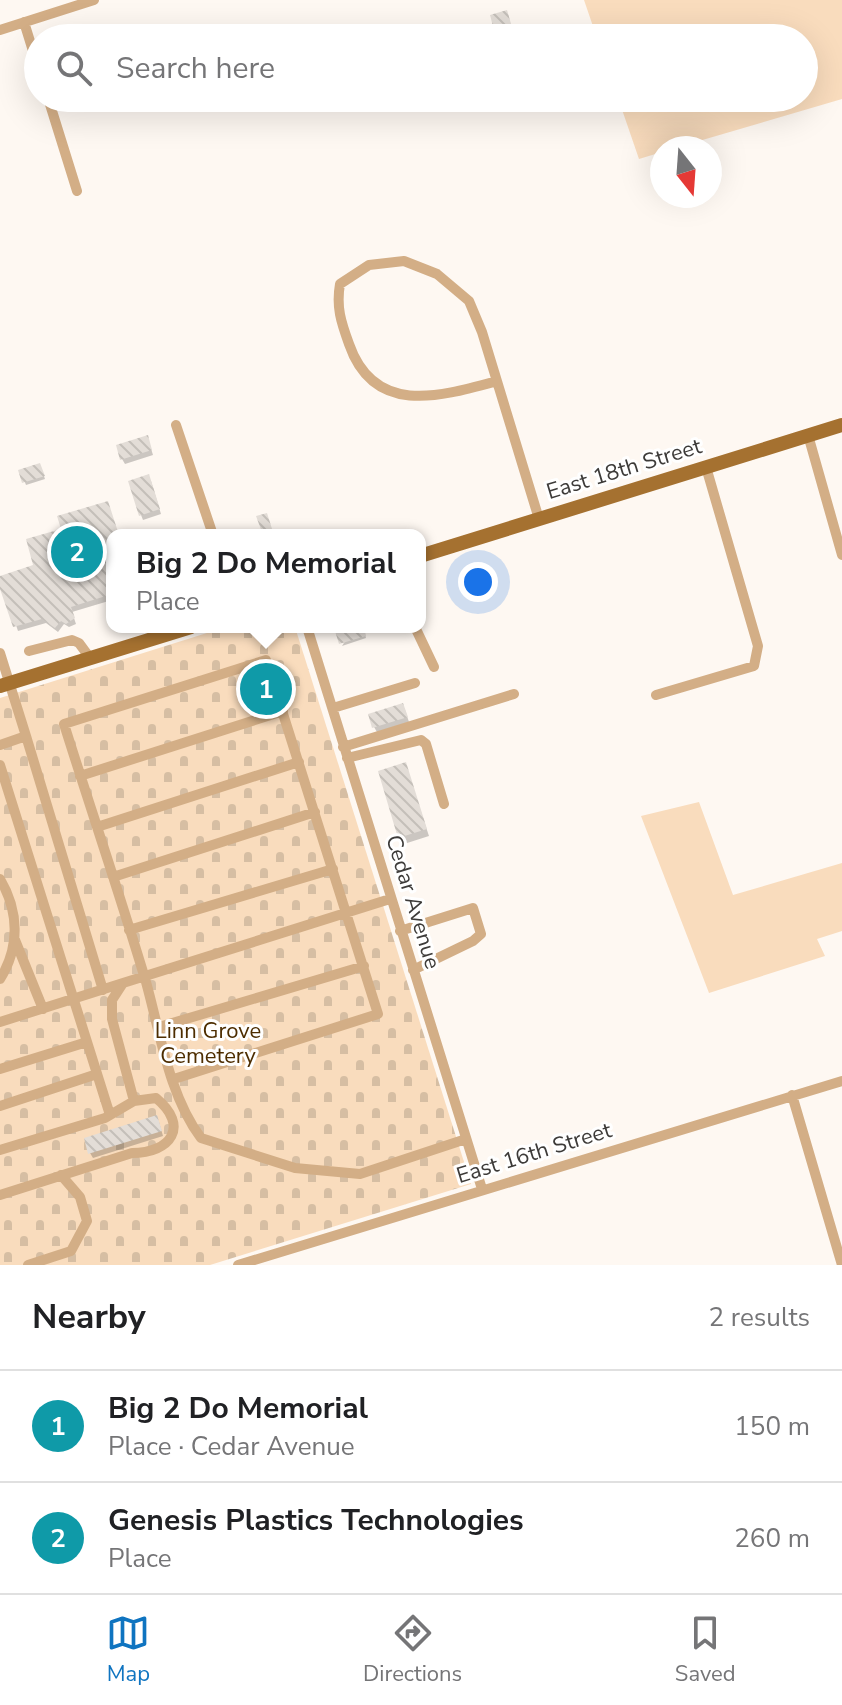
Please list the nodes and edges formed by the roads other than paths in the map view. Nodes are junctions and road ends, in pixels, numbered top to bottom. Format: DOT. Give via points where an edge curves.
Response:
graph roads {
  1 [pos="94,0"];
  2 [pos="24,22"];
  3 [pos="0,30"];
  4 [pos="52,112"];
  5 [pos="77,191"];
  6 [pos="497,381"];
  7 [pos="176,425"];
  8 [pos="842,425"];
  9 [pos="808,435"];
  10 [pos="706,467"];
  11 [pos="539,519"];
  12 [pos="211,529"];
  13 [pos="839,531"];
  14 [pos="426,554"];
  15 [pos="842,555"];
  16 [pos="171,633"];
  17 [pos="309,633"];
  18 [pos="418,633"];
  19 [pos="29,651"];
  20 [pos="0,653"];
  21 [pos="90,658"];
  22 [pos="434,667"];
  23 [pos="415,683"];
  24 [pos="5,685"];
  25 [pos="514,694"];
  26 [pos="656,695"];
  27 [pos="333,708"];
  28 [pos="283,711"];
  29 [pos="26,736"];
  30 [pos="0,745"];
  31 [pos="343,747"];
  32 [pos="347,758"];
  33 [pos="299,762"];
  34 [pos="0,765"];
  35 [pos="80,776"];
  36 [pos="444,804"];
  37 [pos="315,812"];
  38 [pos="97,827"];
  39 [pos="333,869"];
  40 [pos="113,877"];
  41 [pos="0,879"];
  42 [pos="390,899"];
  43 [pos="6,904"];
  44 [pos="347,913"];
  45 [pos="129,930"];
  46 [pos="400,931"];
  47 [pos="15,940"];
  48 [pos="364,966"];
  49 [pos="413,970"];
  50 [pos="144,977"];
  51 [pos="0,979"];
  52 [pos="123,983"];
  53 [pos="103,990"];
  54 [pos="73,999"];
  55 [pos="43,1009"];
  56 [pos="0,1022"];
  57 [pos="159,1027"];
  58 [pos="87,1042"];
  59 [pos="0,1069"];
  60 [pos="97,1074"];
  61 [pos="174,1079"];
  62 [pos="842,1081"];
  63 [pos="792,1095"];
  64 [pos="134,1101"];
  65 [pos="0,1106"];
  66 [pos="185,1109"];
  67 [pos="172,1113"];
  68 [pos="110,1115"];
  69 [pos="466,1139"];
  70 [pos="0,1150"];
  71 [pos="61,1175"];
  72 [pos="482,1189"];
  73 [pos="0,1195"];
  74 [pos="28,1265"];
  75 [pos="238,1265"];
  76 [pos="842,1265"];
  1 -- 2 [label="street"];
  2 -- 3 [label="street"];
  4 -- 5 [label="street"];
  6 -- 6 [label="street" via="469,301 437,274 404,261 369,265 340,284 336,306 355,361 366,379 385,392 445,396"];
  6 -- 11 [label="street"];
  7 -- 12 [label="street"];
  8 -- 9 [label="main road, East 18th Street"];
  9 -- 10 [label="main road, East 18th Street"];
  9 -- 13 [label="street"];
  10 -- 11 [label="main road, East 18th Street"];
  10 -- 26 [label="street" via="758,646 754,666"];
  11 -- 14 [label="main road, East 18th Street"];
  13 -- 15 [label="street"];
  16 -- 21 [label="main road"];
  17 -- 27 [label="street, Cedar Avenue"];
  18 -- 22 [label="street"];
  19 -- 21 [label="street" via="72,640"];
  20 -- 24 [label="street"];
  21 -- 24 [label="main road"];
  23 -- 27 [label="street"];
  24 -- 29 [label="street"];
  25 -- 31 [label="street"];
  27 -- 31 [label="street, Cedar Avenue"];
  28 -- 33 [label="street"];
  28 -- 35 [label="street"];
  28 -- 35 [label="street" via="266,660 64,724"];
  29 -- 30 [label="street"];
  29 -- 53 [label="street"];
  31 -- 32 [label="street, Cedar Avenue"];
  32 -- 36 [label="street" via="421,740"];
  32 -- 42 [label="street, Cedar Avenue"];
  33 -- 37 [label="street"];
  33 -- 38 [label="street"];
  34 -- 54 [label="street"];
  35 -- 38 [label="street"];
  37 -- 39 [label="street"];
  37 -- 40 [label="street"];
  38 -- 40 [label="street"];
  39 -- 44 [label="street"];
  39 -- 45 [label="street"];
  40 -- 45 [label="street"];
  41 -- 43 [label="street"];
  42 -- 44 [label="street"];
  42 -- 46 [label="street, Cedar Avenue"];
  43 -- 47 [label="street"];
  44 -- 48 [label="street"];
  44 -- 50 [label="street"];
  45 -- 50 [label="street"];
  46 -- 49 [label="street, Cedar Avenue"];
  46 -- 49 [label="street" via="476,911 481,934"];
  47 -- 51 [label="street"];
  47 -- 55 [label="street"];
  48 -- 57 [label="street"];
  48 -- 61 [label="street" via="378,1014"];
  49 -- 69 [label="street, Cedar Avenue"];
  50 -- 52 [label="street"];
  50 -- 57 [label="street"];
  52 -- 53 [label="street"];
  52 -- 64 [label="street" via="112,1000 112,1019"];
  53 -- 54 [label="street"];
  54 -- 55 [label="street"];
  54 -- 58 [label="street"];
  55 -- 56 [label="street"];
  57 -- 61 [label="street"];
  58 -- 59 [label="street"];
  58 -- 60 [label="street"];
  60 -- 65 [label="street"];
  60 -- 68 [label="street"];
  61 -- 66 [label="street"];
  62 -- 63 [label="street, East 16th Street"];
  63 -- 72 [label="street, East 16th Street"];
  63 -- 76 [label="street"];
  64 -- 67 [label="street" via="156,1098"];
  64 -- 68 [label="street"];
  66 -- 67 [label="street"];
  66 -- 69 [label="street" via="201,1138 214,1144 327,1172 360,1174"];
  67 -- 71 [label="street" via="174,1131 164,1147"];
  68 -- 70 [label="street"];
  69 -- 72 [label="street, Cedar Avenue"];
  71 -- 73 [label="street"];
  71 -- 74 [label="street" via="80,1197 87,1221 71,1251"];
  72 -- 75 [label="street, East 16th Street"];
}
